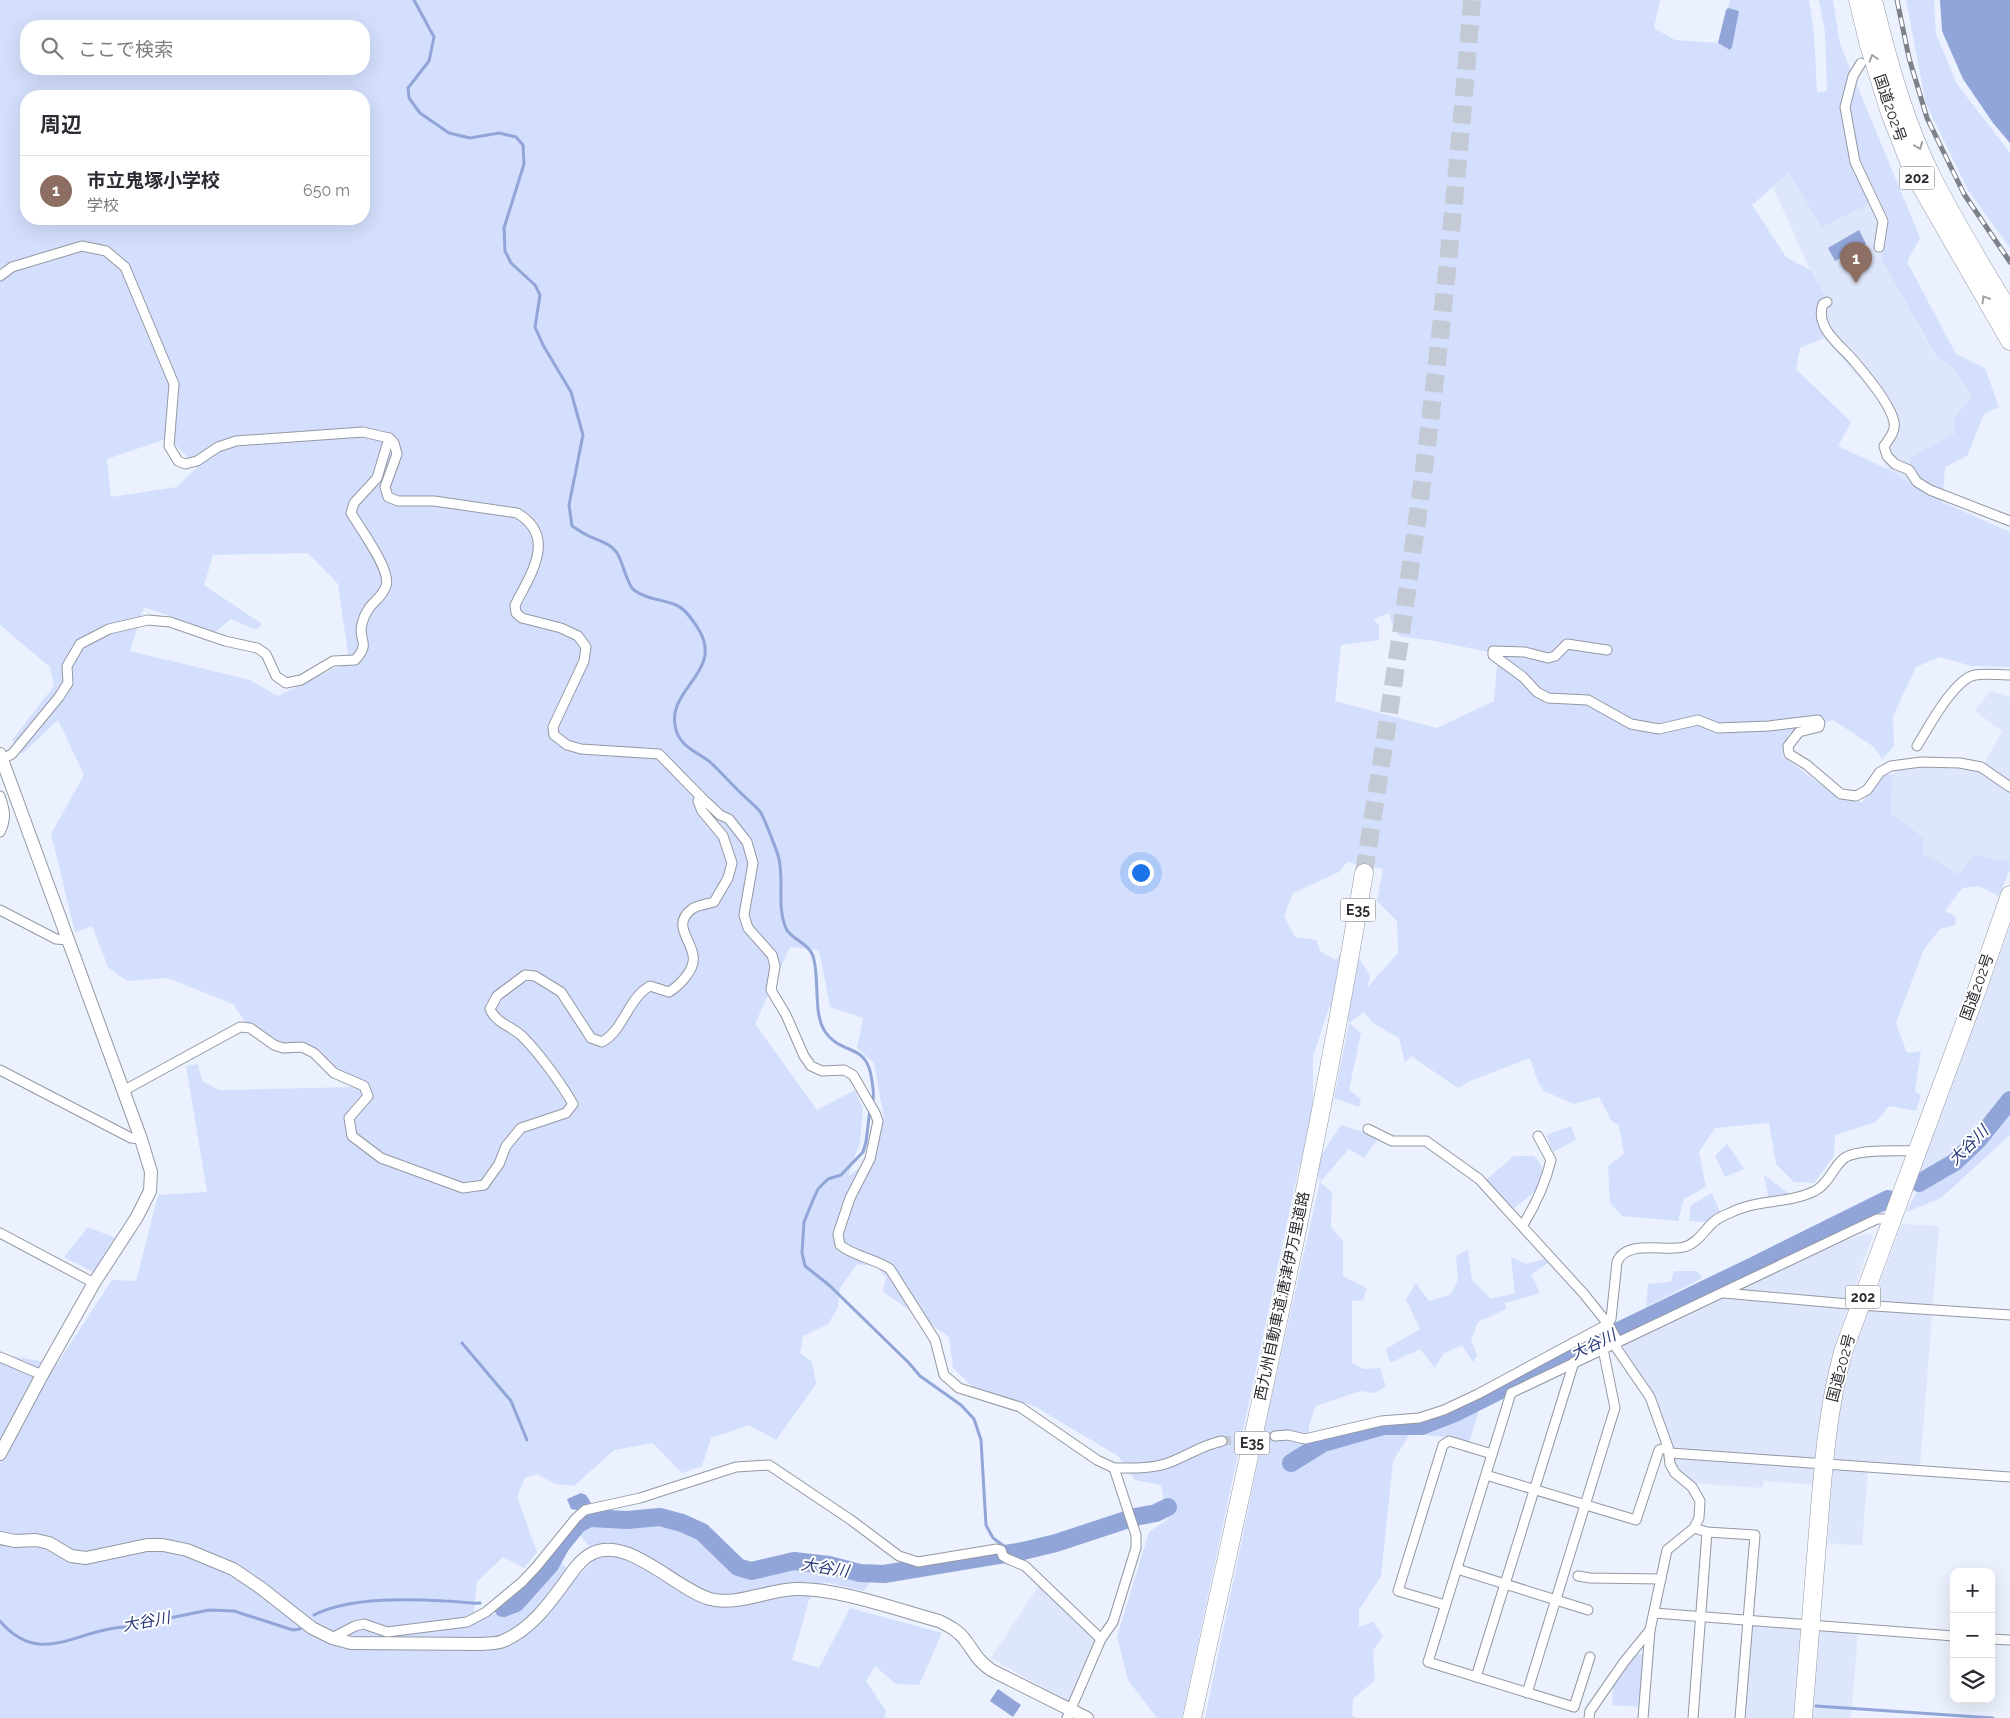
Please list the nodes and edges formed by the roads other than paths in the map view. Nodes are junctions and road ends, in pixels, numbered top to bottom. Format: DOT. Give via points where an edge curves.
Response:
graph roads {
  1 [pos="1858,0"];
  2 [pos="1873,0"];
  3 [pos="1861,63"];
  4 [pos="1879,247"];
  5 [pos="0,276"];
  6 [pos="1827,302"];
  7 [pos="2010,313"];
  8 [pos="2010,341"];
  9 [pos="389,438"];
  10 [pos="2010,521"];
  11 [pos="1607,650"];
  12 [pos="2010,675"];
  13 [pos="1917,746"];
  14 [pos="1,757"];
  15 [pos="2010,787"];
  16 [pos="0,796"];
  17 [pos="700,796"];
  18 [pos="0,832"];
  19 [pos="1364,872"];
  20 [pos="2010,895"];
  21 [pos="0,910"];
  22 [pos="68,940"];
  23 [pos="0,1070"];
  24 [pos="123,1091"];
  25 [pos="1368,1129"];
  26 [pos="1538,1136"];
  27 [pos="141,1139"];
  28 [pos="1916,1151"];
  29 [pos="1892,1218"];
  30 [pos="1523,1225"];
  31 [pos="0,1233"];
  32 [pos="94,1282"];
  33 [pos="1722,1293"];
  34 [pos="1860,1305"];
  35 [pos="2010,1315"];
  36 [pos="1609,1326"];
  37 [pos="1616,1340"];
  38 [pos="1603,1349"];
  39 [pos="0,1358"];
  40 [pos="1574,1362"];
  41 [pos="42,1375"];
  42 [pos="1275,1436"];
  43 [pos="1222,1440"];
  44 [pos="1669,1450"];
  45 [pos="0,1454"];
  46 [pos="1492,1454"];
  47 [pos="1824,1464"];
  48 [pos="1114,1468"];
  49 [pos="1486,1475"];
  50 [pos="2010,1477"];
  51 [pos="1534,1490"];
  52 [pos="1586,1506"];
  53 [pos="1694,1528"];
  54 [pos="1707,1532"];
  55 [pos="0,1538"];
  56 [pos="1457,1569"];
  57 [pos="1578,1576"];
  58 [pos="1661,1579"];
  59 [pos="1505,1584"];
  60 [pos="1556,1600"];
  61 [pos="1445,1605"];
  62 [pos="1588,1610"];
  63 [pos="1654,1613"];
  64 [pos="1701,1617"];
  65 [pos="1748,1621"];
  66 [pos="1811,1627"];
  67 [pos="1650,1630"];
  68 [pos="1950,1636"];
  69 [pos="332,1638"];
  70 [pos="1101,1639"];
  71 [pos="1995,1639"];
  72 [pos="2010,1640"];
  73 [pos="1590,1657"];
  74 [pos="1476,1677"];
  75 [pos="1527,1693"];
  76 [pos="1069,1714"];
  77 [pos="1087,1718"];
  78 [pos="1192,1718"];
  79 [pos="1589,1718"];
  80 [pos="1643,1718"];
  81 [pos="1693,1718"];
  82 [pos="1740,1718"];
  83 [pos="1803,1718"];
  8 -- 1 [label="highway, 国道202号 / 202, one-way" via="1914,174 1887,104"];
  2 -- 7 [label="highway, 国道202号 / 202, one-way" via="1906,114 1933,179"];
  3 -- 4 [label="street" via="1853,76 1845,106 1855,162 1883,221"];
  5 -- 9 [label="street" via="12,267 82,246 106,251 126,267 174,384 170,446 178,461 185,464 236,441 363,432"];
  6 -- 10 [label="street" via="1821,310 1827,332 1886,402 1895,422 1894,432 1884,446 1887,456 1909,470 1917,482 1930,490"];
  9 -- 14 [label="street" via="377,478 354,502 351,513 386,571 387,584 380,598 368,609 361,627 362,652 355,660 333,661 301,680 286,683 276,676 266,654 257,648 170,622 148,620 109,629 80,644 67,666 68,683 59,697 12,754"];
  9 -- 17 [label="street" via="397,454 385,487 388,497 398,501 434,500 517,513 526,518 535,532 539,549 537,562 515,605 516,613 522,618 578,636 586,647 584,661 552,727 554,735 567,745 581,748 659,754"];
  11 -- 15 [label="street" via="1567,644 1555,656 1548,658 1526,652 1493,651 1493,655 1548,698 1588,700 1631,724 1659,729 1698,720 1718,728 1818,720 1819,727 1799,732 1788,746 1789,754 1841,794 1856,796 1867,790 1880,772 1891,766 1921,762 1981,767"];
  12 -- 13 [label="street" via="1974,675 1964,679"];
  14 -- 22 [label="street"];
  16 -- 18 [label="street" via="6,813"];
  17 -- 24 [label="street" via="698,801 702,811 723,836 732,863 728,878 714,902 692,909 683,920 683,932 693,955 692,965 680,986 669,992 650,986 642,990 611,1037 602,1042 591,1038 561,992 535,976 525,975 497,996 490,1009 494,1017 521,1035 573,1104 566,1113 521,1128 506,1146 499,1164 484,1185 463,1188 381,1158 352,1136 349,1118 368,1096 364,1086 334,1073 314,1053 302,1047 274,1045 250,1028 240,1026"];
  17 -- 48 [label="street" via="720,815 729,818 747,842 753,863 744,915 748,928 772,956 775,966 771,990 804,1056 811,1066 822,1071 844,1070 853,1075 878,1122 870,1160 850,1198 838,1234 840,1245 890,1269 935,1340 944,1375 958,1388 1020,1407 1097,1460"];
  19 -- 78 [label="highway, 西九州自動車道;唐津伊万里道路 / E35" via="1309,1168"];
  20 -- 28 [label="highway, 国道202号 / 202"];
  21 -- 22 [label="street" via="56,939"];
  22 -- 24 [label="street"];
  23 -- 27 [label="street" via="131,1138"];
  24 -- 27 [label="street"];
  25 -- 30 [label="street" via="1392,1141 1426,1141 1479,1179"];
  26 -- 30 [label="street" via="1551,1160 1538,1202"];
  27 -- 32 [label="street" via="151,1172 150,1191 137,1217"];
  28 -- 29 [label="highway, 国道202号 / 202"];
  28 -- 36 [label="street" via="1852,1153 1842,1159 1826,1183 1815,1191 1739,1208 1716,1220 1702,1236 1684,1247 1645,1247 1626,1252 1618,1262"];
  29 -- 33 [label="street" via="1877,1219"];
  29 -- 34 [label="highway, 国道202号 / 202"];
  30 -- 36 [label="street"];
  31 -- 32 [label="street"];
  32 -- 41 [label="street"];
  33 -- 34 [label="street"];
  33 -- 37 [label="street"];
  34 -- 35 [label="street"];
  34 -- 47 [label="highway, 国道202号 / 202" via="1835,1382"];
  36 -- 37 [label="street"];
  36 -- 42 [label="street" via="1444,1410 1419,1418 1381,1421 1304,1439"];
  37 -- 38 [label="street"];
  37 -- 44 [label="street" via="1617,1349 1650,1397"];
  38 -- 40 [label="street"];
  38 -- 52 [label="street" via="1615,1408"];
  39 -- 41 [label="street"];
  40 -- 46 [label="street" via="1511,1393"];
  40 -- 51 [label="street"];
  41 -- 45 [label="street"];
  43 -- 48 [label="street" via="1206,1444 1167,1464"];
  44 -- 47 [label="street"];
  44 -- 52 [label="street" via="1659,1450 1636,1520"];
  44 -- 53 [label="street" via="1670,1464 1692,1487 1700,1501 1699,1518"];
  46 -- 49 [label="street"];
  46 -- 61 [label="street" via="1449,1441 1443,1445 1398,1591"];
  47 -- 50 [label="street"];
  47 -- 66 [label="highway, 国道202号 / 202"];
  48 -- 70 [label="street" via="1136,1535 1136,1548 1113,1622"];
  49 -- 51 [label="street"];
  49 -- 56 [label="street"];
  51 -- 52 [label="street"];
  51 -- 59 [label="street"];
  52 -- 60 [label="street"];
  53 -- 54 [label="street"];
  53 -- 58 [label="street" via="1667,1550"];
  54 -- 64 [label="street"];
  54 -- 65 [label="street" via="1756,1535"];
  55 -- 69 [label="street" via="49,1543 71,1556 86,1558 147,1545 187,1550 233,1569 312,1628"];
  56 -- 59 [label="street"];
  56 -- 61 [label="street"];
  57 -- 58 [label="street"];
  58 -- 63 [label="street"];
  59 -- 60 [label="street"];
  59 -- 74 [label="street"];
  60 -- 62 [label="street"];
  60 -- 75 [label="street"];
  61 -- 74 [label="street" via="1428,1662"];
  63 -- 64 [label="street"];
  63 -- 67 [label="street"];
  64 -- 65 [label="street"];
  64 -- 81 [label="street"];
  65 -- 66 [label="street"];
  65 -- 82 [label="street"];
  66 -- 68 [label="street"];
  66 -- 83 [label="highway, 国道202号 / 202"];
  67 -- 79 [label="street" via="1590,1711"];
  67 -- 80 [label="street"];
  69 -- 70 [label="street" via="364,1624 387,1632 467,1622 486,1612 522,1582 585,1510 640,1498 736,1466 769,1465 899,1556 918,1562 997,1549 1025,1566"];
  69 -- 76 [label="street" via="350,1642 502,1642 523,1630 549,1604 577,1566 591,1554 608,1548 628,1552 691,1591 710,1599 732,1601 796,1589 828,1592 939,1621 965,1638 977,1659 991,1670"];
  70 -- 76 [label="street"];
  71 -- 72 [label="street"];
  73 -- 75 [label="street" via="1574,1707"];
  74 -- 75 [label="street"];
  76 -- 77 [label="street"];
}
